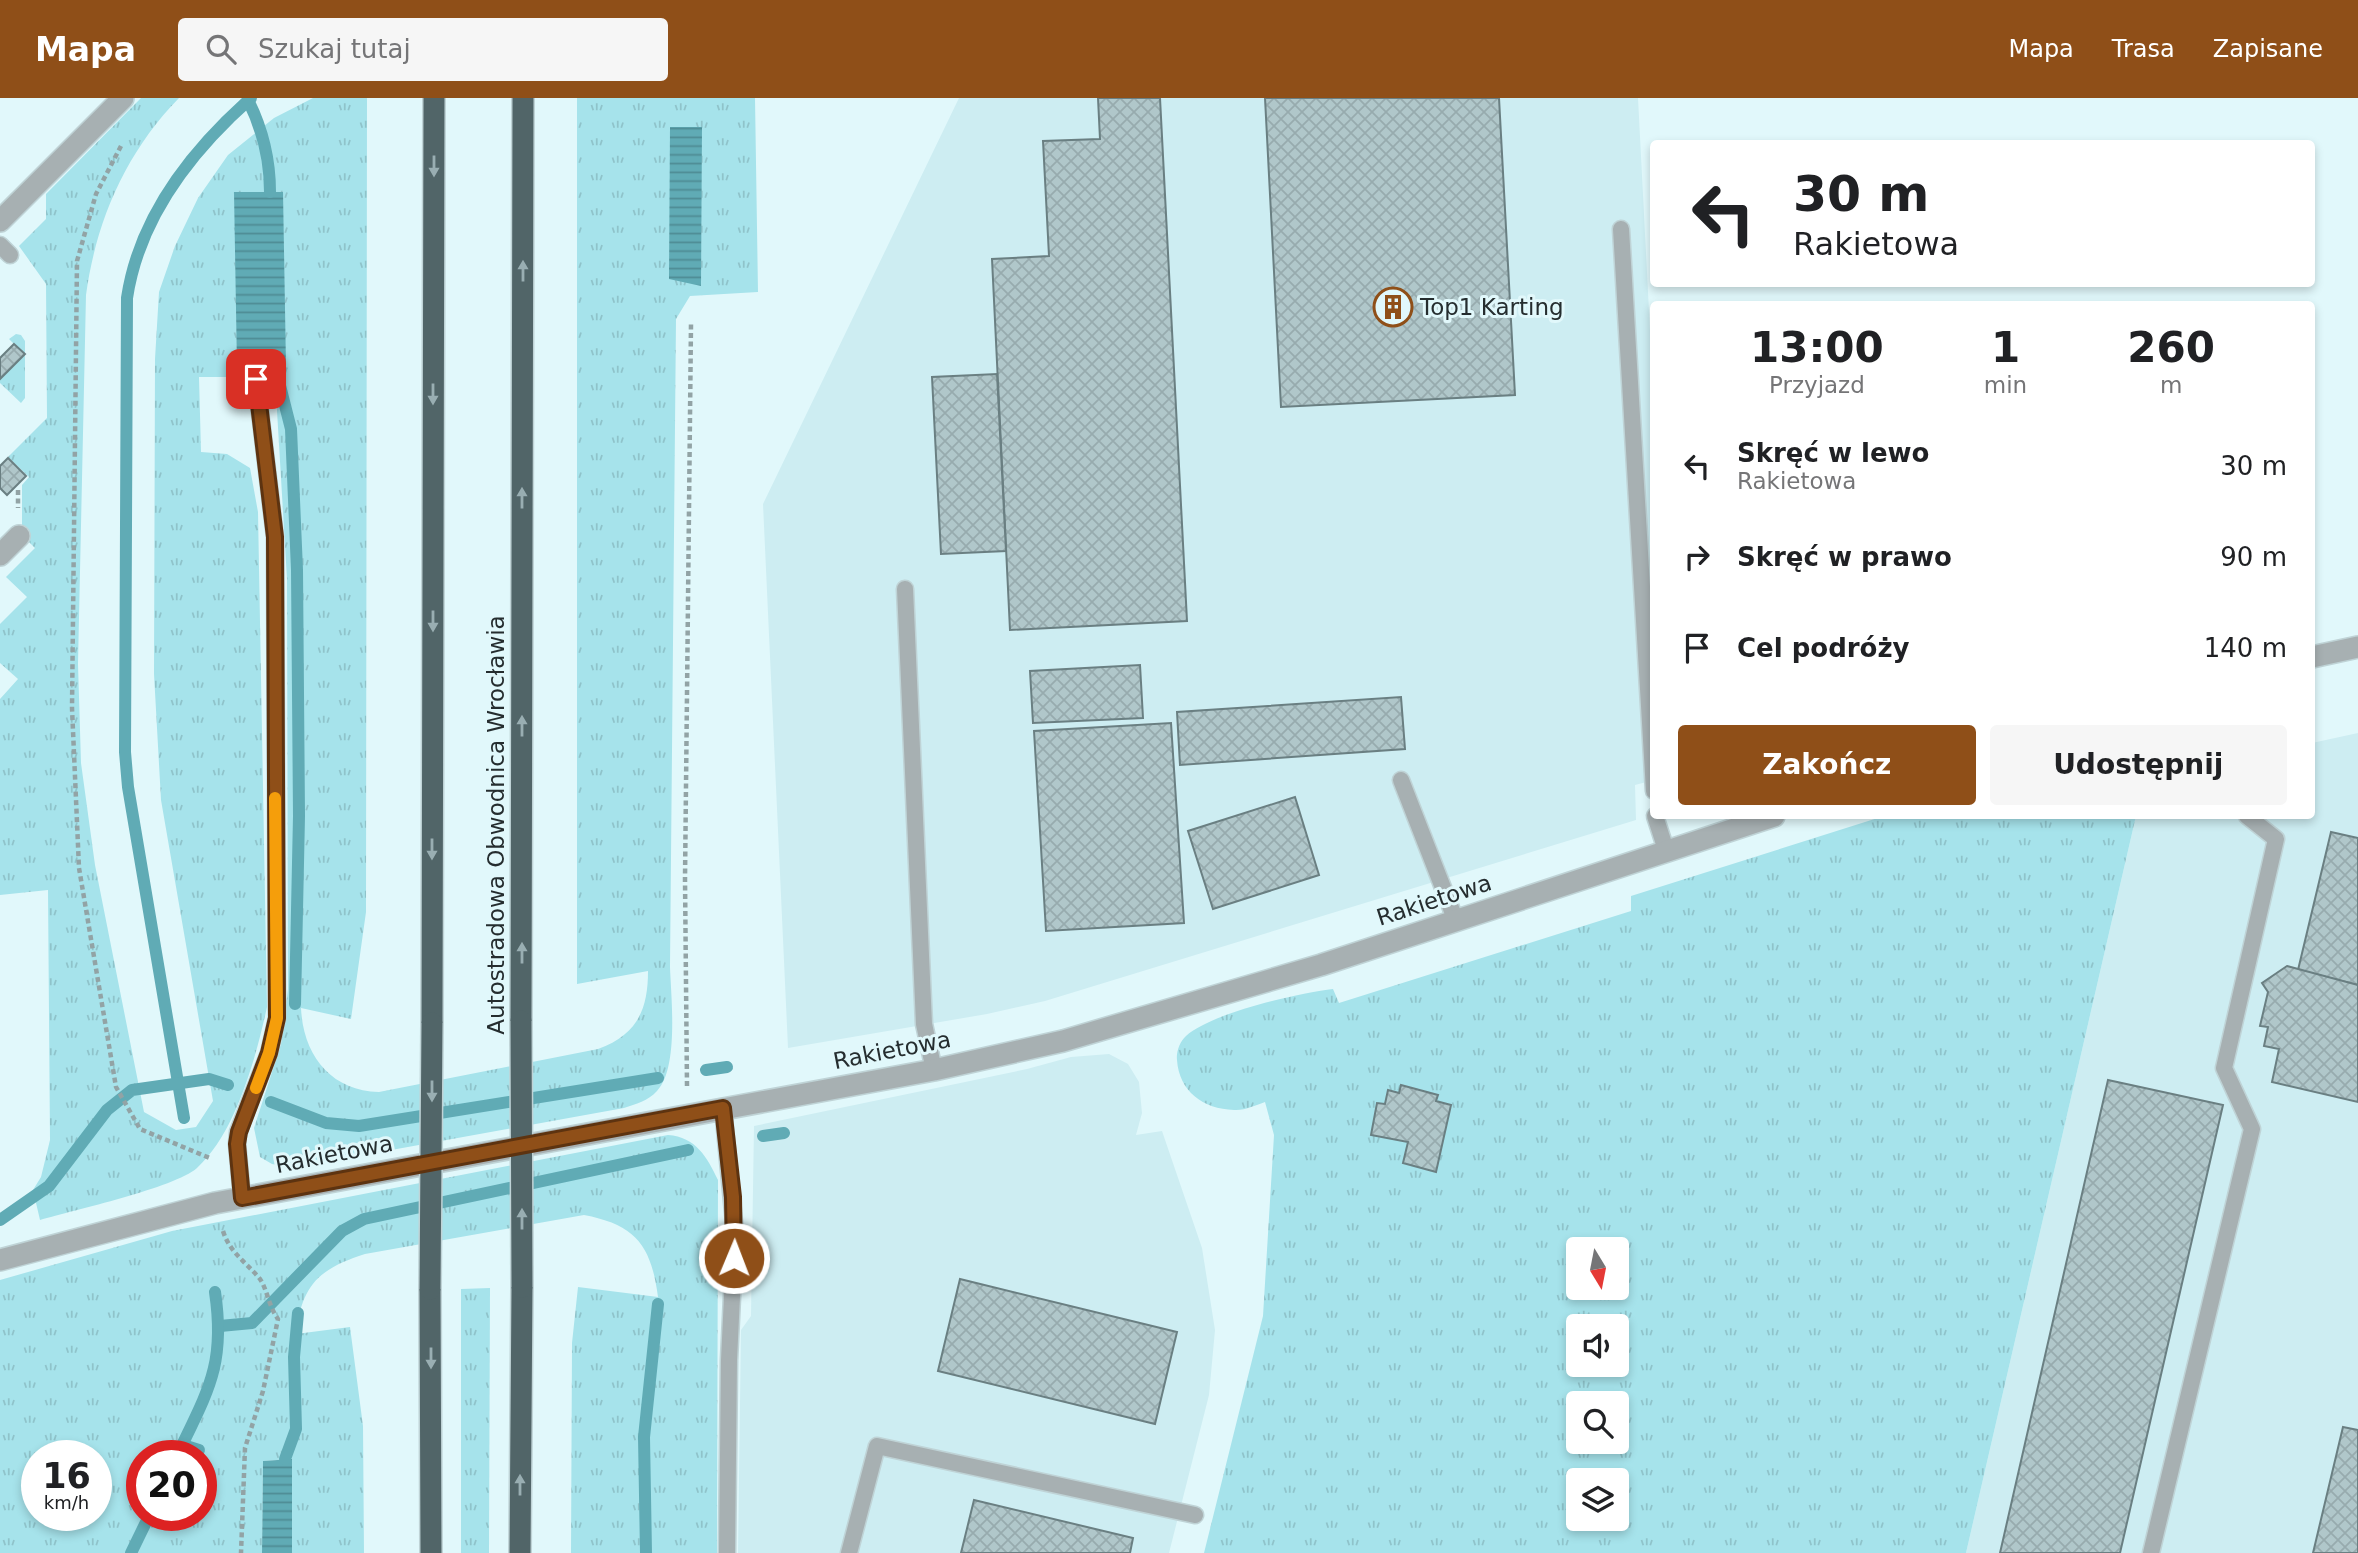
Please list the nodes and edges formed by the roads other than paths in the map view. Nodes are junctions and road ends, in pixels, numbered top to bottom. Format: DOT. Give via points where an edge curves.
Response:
graph roads {
  1 [pos="434,98"];
  2 [pos="523,98"];
  3 [pos="117,103"];
  4 [pos="0,221"];
  5 [pos="1621,229"];
  6 [pos="256,379"];
  7 [pos="19,537"];
  8 [pos="0,555"];
  9 [pos="905,589"];
  10 [pos="2358,647"];
  11 [pos="2315,656"];
  12 [pos="1650,723"];
  13 [pos="1401,780"];
  14 [pos="1656,819"];
  15 [pos="1764,819"];
  16 [pos="2252,819"];
  17 [pos="1666,850"];
  18 [pos="1456,921"];
  19 [pos="934,1070"];
  20 [pos="723,1108"];
  21 [pos="242,1198"];
  22 [pos="0,1260"];
  23 [pos="1195,1515"];
  24 [pos="431,1553"];
  25 [pos="520,1553"];
  26 [pos="727,1553"];
  27 [pos="849,1553"];
  28 [pos="2151,1553"];
  1 -- 24 [label="highway, one-way, bridge"];
  25 -- 2 [label="highway, Autostradowa Obwodnica Wrocławia, one-way, bridge"];
  3 -- 4 [label="street"];
  5 -- 12 [label="lane"];
  6 -- 21 [label="lane" via="275,537 277,1018 239,1132"];
  7 -- 8 [label="street"];
  9 -- 19 [label="lane" via="924,1024"];
  10 -- 11 [label="street"];
  13 -- 18 [label="lane"];
  14 -- 17 [label="lane"];
  15 -- 17 [label="street, Rakietowa"];
  16 -- 28 [label="lane" via="2276,839 2224,1068 2252,1129"];
  17 -- 18 [label="street, Rakietowa"];
  18 -- 19 [label="street, Rakietowa" via="1088,1034"];
  19 -- 20 [label="street, Rakietowa"];
  20 -- 21 [label="street, Rakietowa"];
  20 -- 26 [label="lane" via="735,1233"];
  21 -- 22 [label="street, Rakietowa"];
  23 -- 27 [label="lane" via="877,1446"];
}
